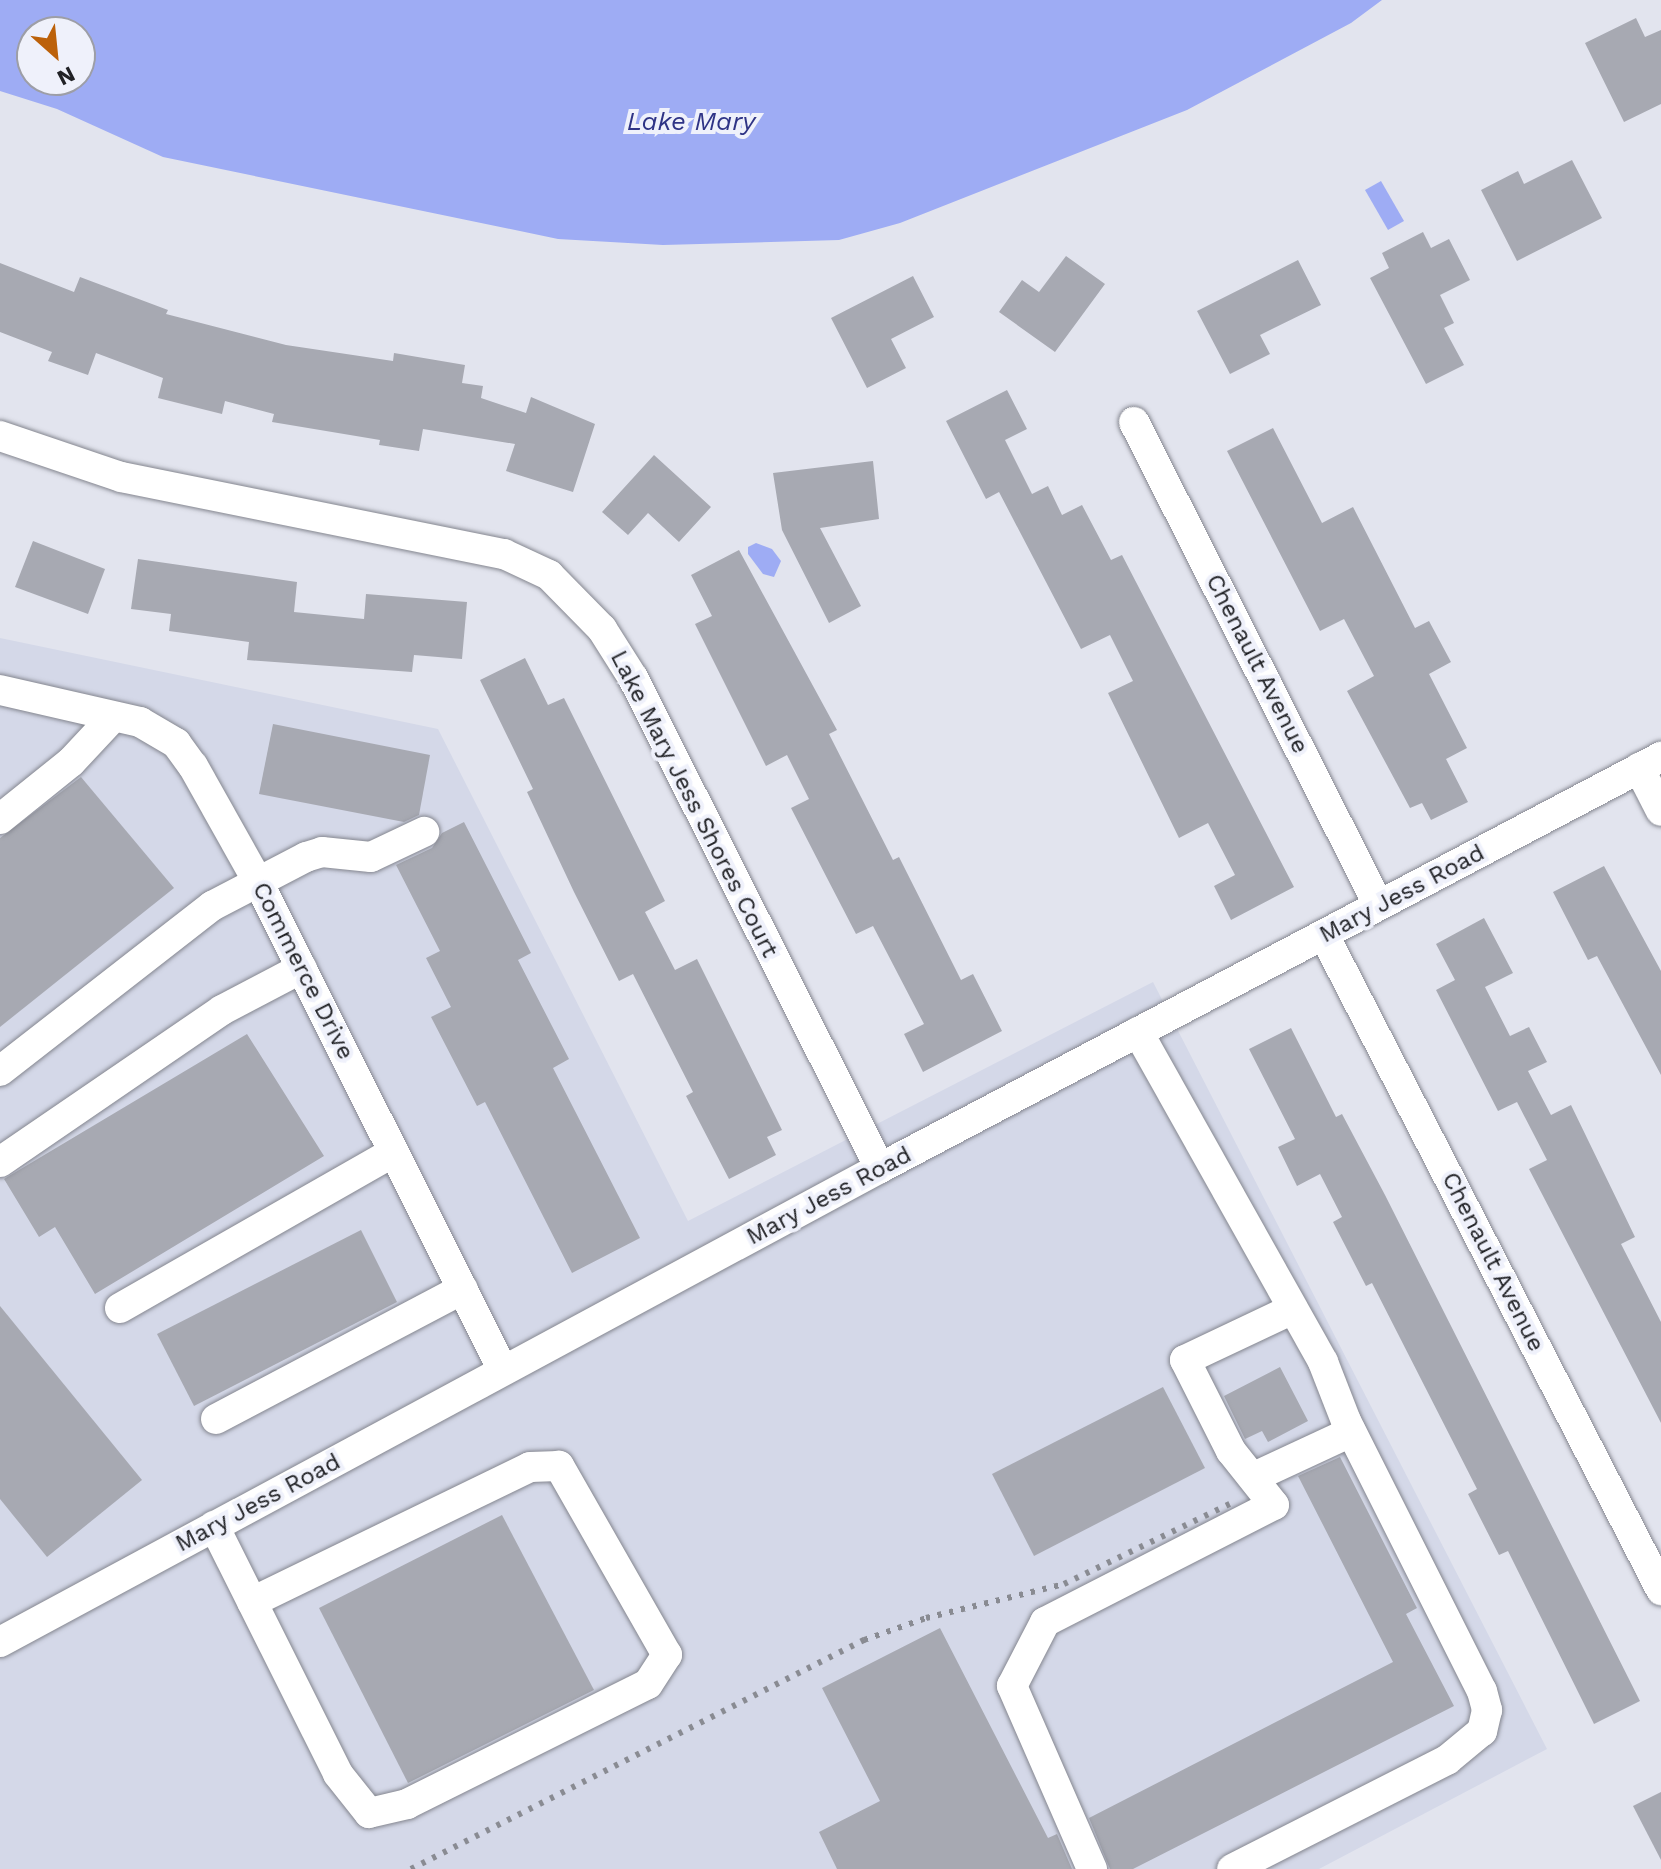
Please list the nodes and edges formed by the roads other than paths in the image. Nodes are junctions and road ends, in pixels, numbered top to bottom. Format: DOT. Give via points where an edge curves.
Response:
graph roads {
  1 [pos="1134,422"];
  2 [pos="0,436"];
  3 [pos="0,690"];
  4 [pos="113,717"];
  5 [pos="1650,763"];
  6 [pos="1661,811"];
  7 [pos="0,819"];
  8 [pos="424,832"];
  9 [pos="258,882"];
  10 [pos="1379,906"];
  11 [pos="1324,935"];
  12 [pos="302,968"];
  13 [pos="1138,1032"];
  14 [pos="0,1071"];
  15 [pos="394,1152"];
  16 [pos="0,1162"];
  17 [pos="880,1168"];
  18 [pos="463,1289"];
  19 [pos="120,1308"];
  20 [pos="1293,1309"];
  21 [pos="503,1370"];
  22 [pos="216,1419"];
  23 [pos="1351,1432"];
  24 [pos="1254,1477"];
  25 [pos="214,1526"];
  26 [pos="1661,1590"];
  27 [pos="252,1602"];
  28 [pos="3,1635"];
  29 [pos="1092,1869"];
  30 [pos="1232,1869"];
  1 -- 10 [label="street, Chenault Avenue"];
  2 -- 17 [label="street, Lake Mary Jess Shores Court" via="121,477 491,550 549,575 602,629 633,678"];
  3 -- 4 [label="street, Commerce Drive"];
  4 -- 7 [label="street" via="71,762"];
  4 -- 9 [label="street, Commerce Drive" via="140,722 176,743"];
  5 -- 6 [label="street"];
  5 -- 10 [label="street, Mary Jess Road"];
  8 -- 9 [label="street" via="371,857 322,852"];
  9 -- 12 [label="street, Commerce Drive"];
  9 -- 14 [label="street" via="212,906"];
  10 -- 11 [label="street, Mary Jess Road"];
  11 -- 13 [label="street, Mary Jess Road"];
  11 -- 26 [label="street, Chenault Avenue"];
  12 -- 15 [label="street, Commerce Drive"];
  12 -- 16 [label="street" via="222,1010"];
  13 -- 17 [label="street, Mary Jess Road"];
  13 -- 20 [label="street"];
  15 -- 18 [label="street, Commerce Drive"];
  15 -- 19 [label="street"];
  17 -- 21 [label="street, Mary Jess Road"];
  18 -- 21 [label="street, Commerce Drive"];
  18 -- 22 [label="street"];
  20 -- 23 [label="street" via="1323,1362"];
  20 -- 24 [label="street" via="1185,1360 1231,1451"];
  21 -- 25 [label="street, Mary Jess Road"];
  23 -- 24 [label="street"];
  23 -- 30 [label="street" via="1482,1691 1487,1710 1482,1731 1447,1760"];
  24 -- 29 [label="street" via="1274,1505 1045,1622 1012,1686"];
  25 -- 27 [label="street"];
  25 -- 28 [label="street, Mary Jess Road"];
  27 -- 27 [label="street" via="338,1774 369,1813 407,1804 648,1684 667,1655 559,1466 530,1467"];
}
